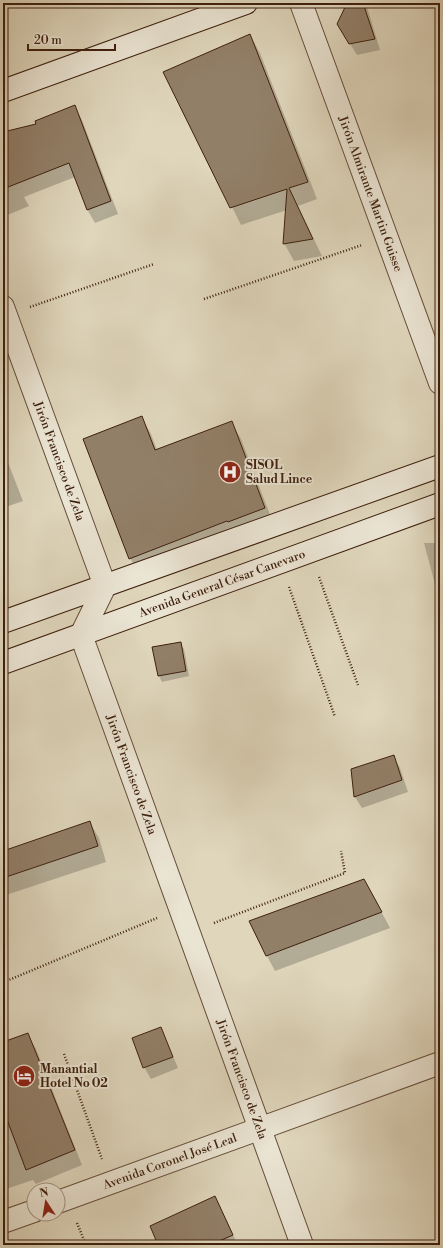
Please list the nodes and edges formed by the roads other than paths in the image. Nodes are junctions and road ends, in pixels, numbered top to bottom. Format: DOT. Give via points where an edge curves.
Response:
graph roads {
  1 [pos="246,3"];
  2 [pos="301,3"];
  3 [pos="3,91"];
  4 [pos="4,311"];
  5 [pos="440,383"];
  6 [pos="440,466"];
  7 [pos="440,504"];
  8 [pos="105,586"];
  9 [pos="3,622"];
  10 [pos="80,635"];
  11 [pos="3,663"];
  12 [pos="440,1063"];
  13 [pos="260,1128"];
  14 [pos="66,1199"];
  15 [pos="26,1214"];
  16 [pos="3,1222"];
  17 [pos="302,1245"];
  1 -- 3 [label="street"];
  2 -- 5 [label="street, Jirón Almirante Martin Guisse"];
  4 -- 8 [label="street, Jirón Francisco de Zela"];
  6 -- 8 [label="street"];
  7 -- 10 [label="street, Avenida General César Canevaro"];
  8 -- 9 [label="street"];
  8 -- 10 [label="street"];
  10 -- 11 [label="street, Avenida General César Canevaro"];
  10 -- 13 [label="street, Jirón Francisco de Zela"];
  12 -- 13 [label="street, Avenida Coronel José Leal"];
  13 -- 14 [label="street, Avenida Coronel José Leal"];
  13 -- 17 [label="street, Jirón Francisco de Zela"];
  15 -- 16 [label="street"];
}
